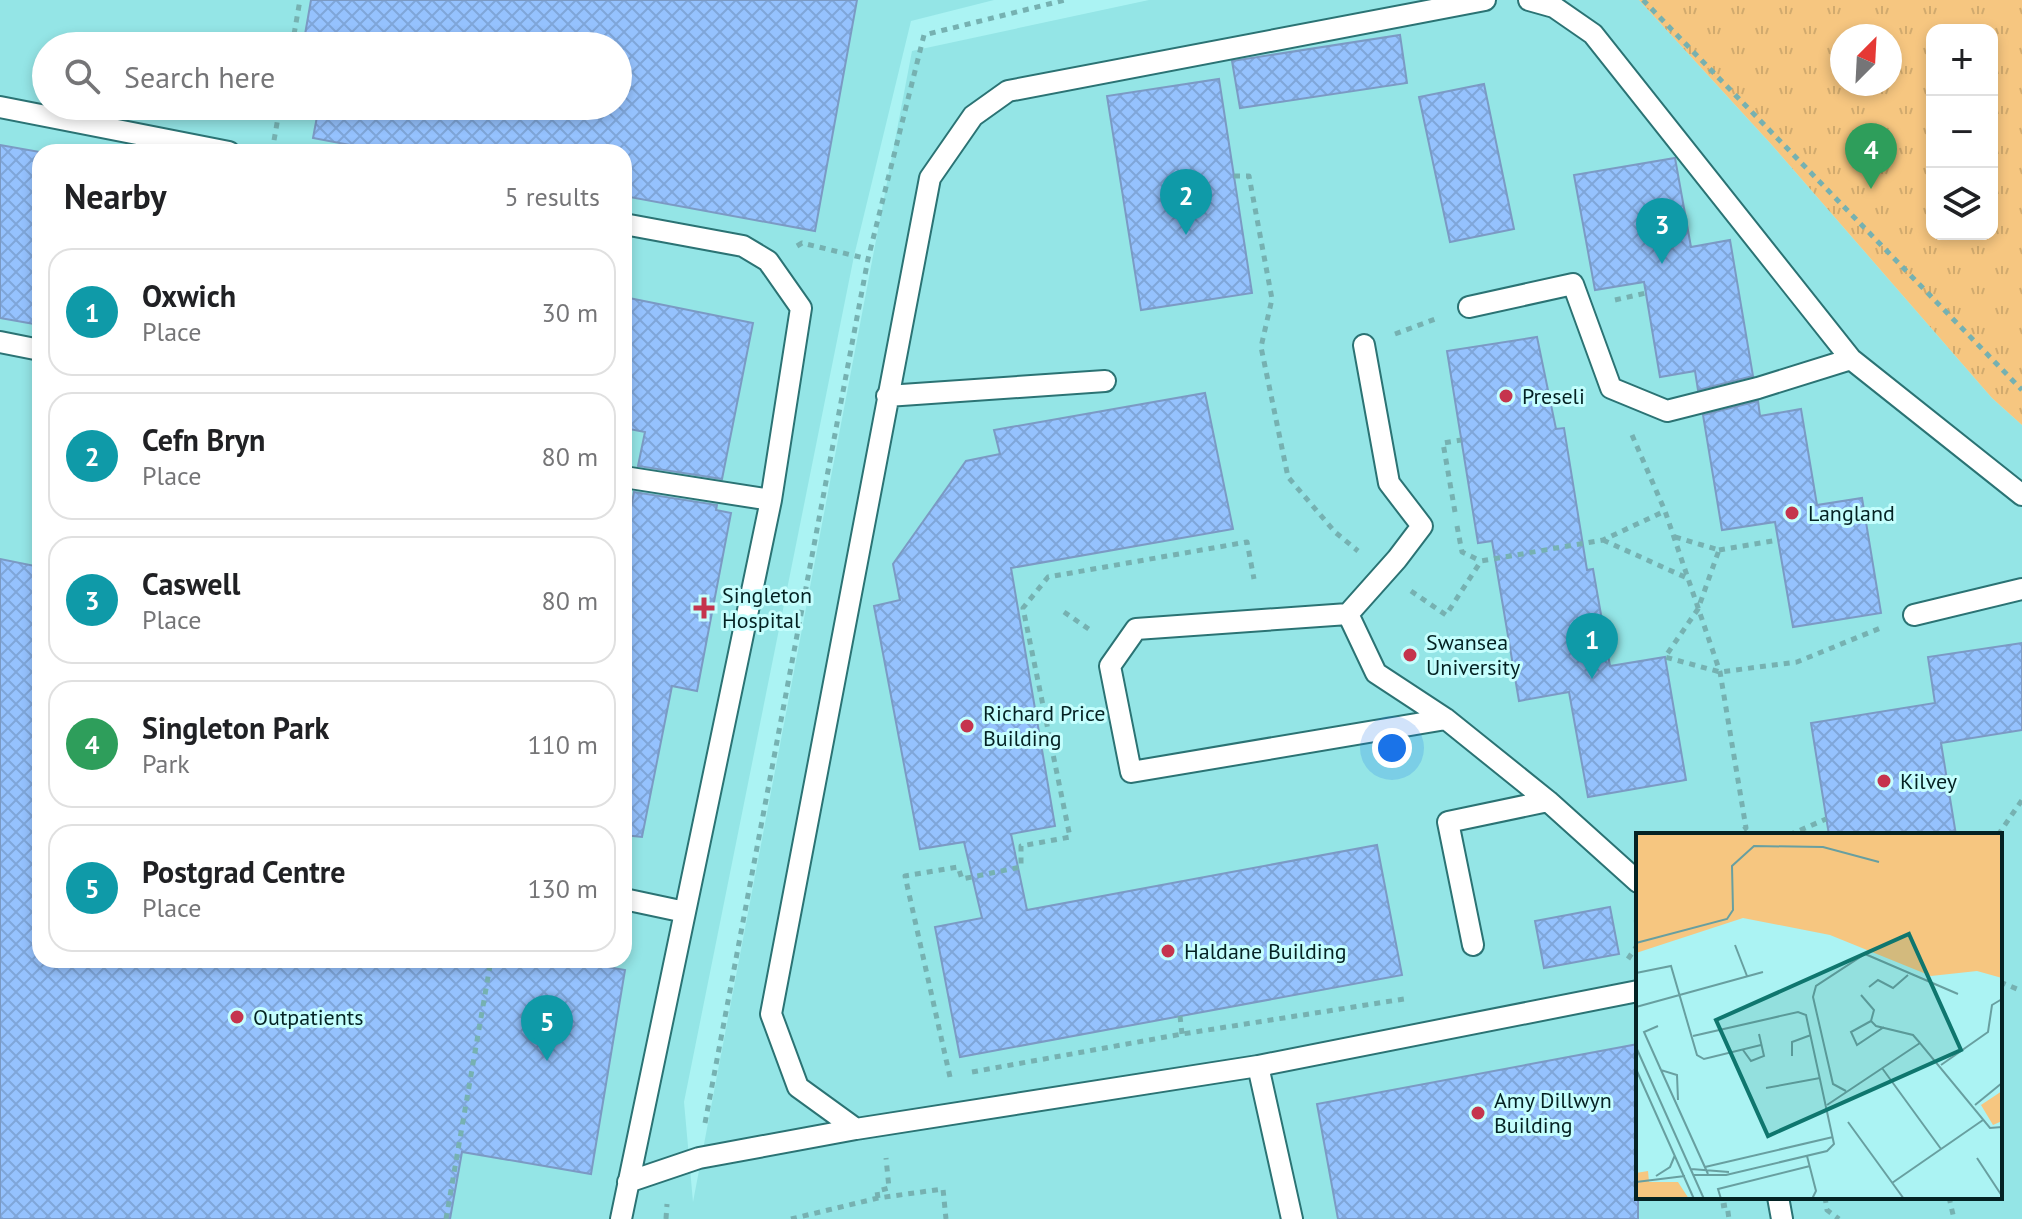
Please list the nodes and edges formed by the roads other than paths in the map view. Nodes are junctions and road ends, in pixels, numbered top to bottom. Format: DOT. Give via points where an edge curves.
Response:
graph roads {
  1 [pos="1485,0"];
  2 [pos="1529,0"];
  3 [pos="0,107"];
  4 [pos="32,113"];
  5 [pos="66,120"];
  6 [pos="188,144"];
  7 [pos="632,225"];
  8 [pos="1469,307"];
  9 [pos="0,342"];
  10 [pos="1364,345"];
  11 [pos="32,348"];
  12 [pos="1851,359"];
  13 [pos="1105,381"];
  14 [pos="887,396"];
  15 [pos="632,478"];
  16 [pos="2022,495"];
  17 [pos="771,500"];
  18 [pos="2022,589"];
  19 [pos="1348,614"];
  20 [pos="1914,615"];
  21 [pos="1446,719"];
  22 [pos="1548,801"];
  23 [pos="1636,880"];
  24 [pos="632,901"];
  25 [pos="685,912"];
  26 [pos="1473,945"];
  27 [pos="1636,991"];
  28 [pos="1258,1066"];
  29 [pos="856,1129"];
  30 [pos="628,1182"];
  31 [pos="1778,1199"];
  32 [pos="621,1219"];
  33 [pos="1292,1219"];
  34 [pos="1782,1219"];
  1 -- 14 [label="lane" via="1008,91 973,116 930,178"];
  2 -- 12 [label="lane" via="1554,7 1593,34"];
  3 -- 4 [label="lane"];
  5 -- 6 [label="lane"];
  7 -- 17 [label="lane" via="743,246 768,261 801,308"];
  8 -- 12 [label="lane" via="1573,284 1611,388 1667,411"];
  9 -- 11 [label="lane"];
  10 -- 19 [label="lane" via="1389,483 1422,526"];
  12 -- 16 [label="lane"];
  13 -- 14 [label="lane"];
  14 -- 29 [label="lane" via="771,1014 798,1087"];
  15 -- 17 [label="lane"];
  17 -- 25 [label="lane"];
  18 -- 20 [label="lane"];
  19 -- 21 [label="lane" via="1376,673"];
  19 -- 21 [label="lane" via="1136,629 1110,666 1131,772"];
  21 -- 22 [label="lane"];
  22 -- 23 [label="lane"];
  22 -- 26 [label="lane" via="1448,822"];
  24 -- 25 [label="lane"];
  25 -- 30 [label="lane"];
  27 -- 28 [label="lane"];
  28 -- 29 [label="lane"];
  28 -- 33 [label="lane"];
  29 -- 30 [label="lane" via="699,1158"];
  30 -- 32 [label="lane"];
  31 -- 34 [label="lane"];
}
